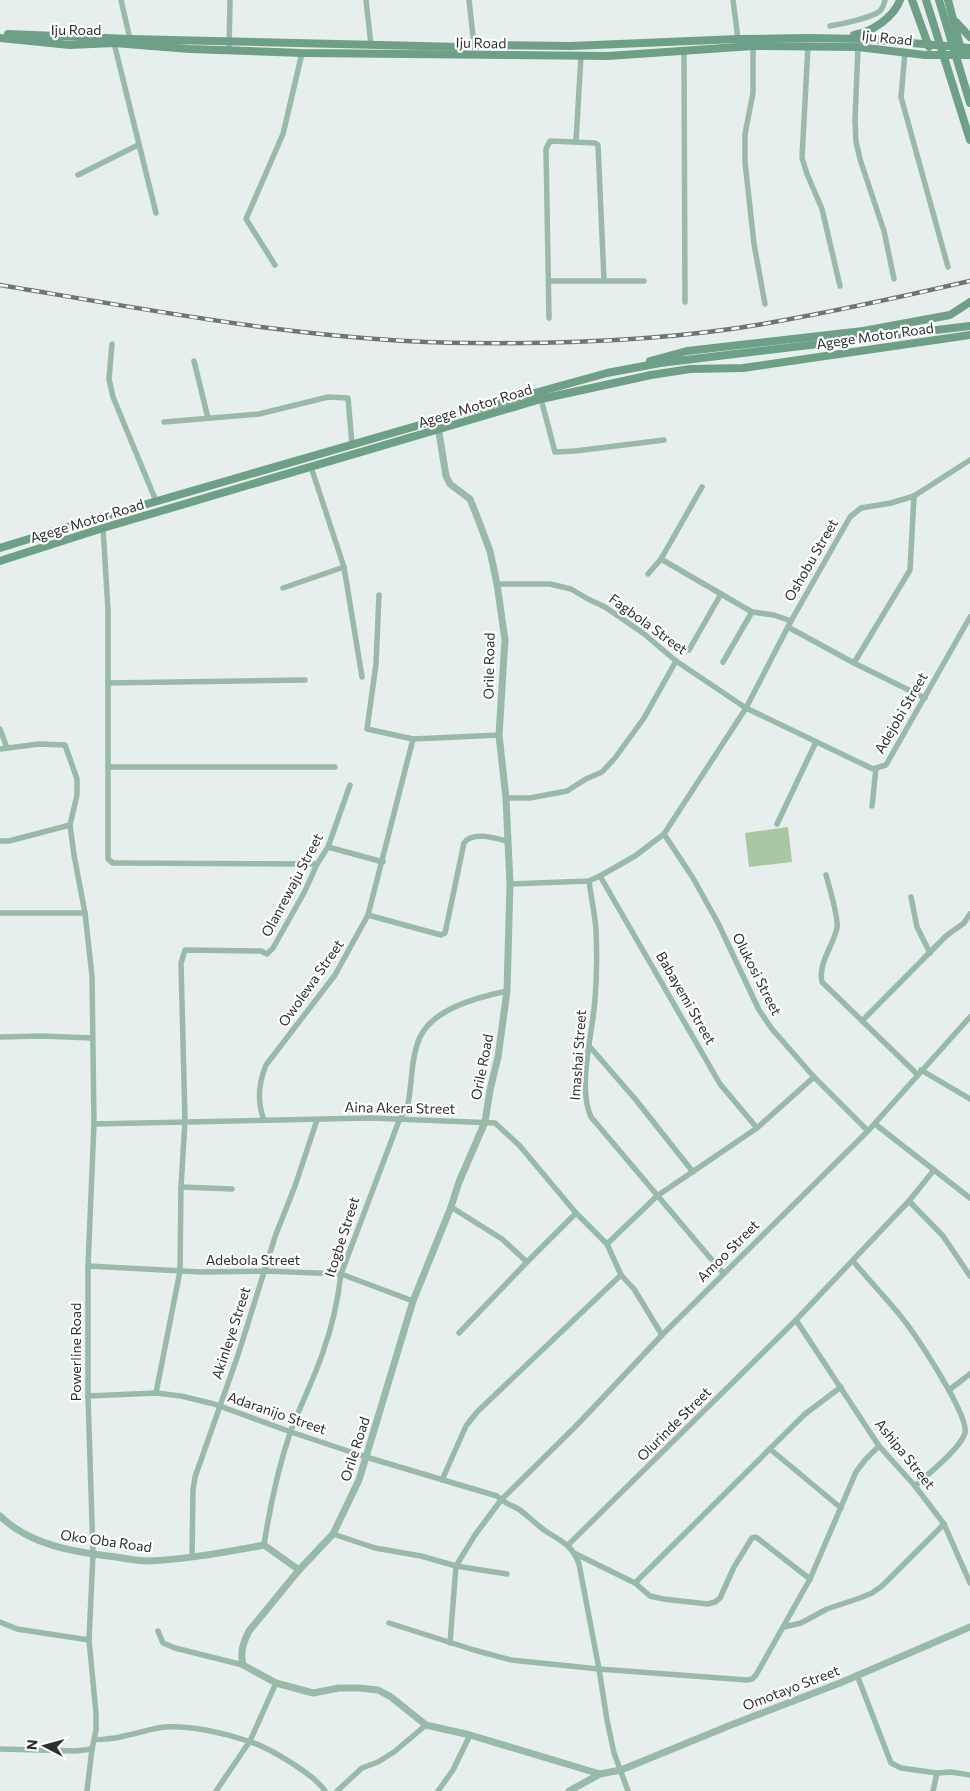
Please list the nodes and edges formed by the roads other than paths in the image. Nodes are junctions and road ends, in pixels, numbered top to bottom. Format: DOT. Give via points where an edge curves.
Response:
graph roads {
  1 [pos="121,0"];
  2 [pos="230,0"];
  3 [pos="366,0"];
  4 [pos="468,0"];
  5 [pos="733,0"];
  6 [pos="885,0"];
  7 [pos="900,0"];
  8 [pos="912,0"];
  9 [pos="926,0"];
  10 [pos="939,0"];
  11 [pos="948,0"];
  12 [pos="950,10"];
  13 [pos="830,26"];
  14 [pos="0,34"];
  15 [pos="970,37"];
  16 [pos="0,38"];
  17 [pos="738,38"];
  18 [pos="834,38"];
  19 [pos="130,39"];
  20 [pos="114,42"];
  21 [pos="229,42"];
  22 [pos="928,44"];
  23 [pos="371,45"];
  24 [pos="474,45"];
  25 [pos="753,46"];
  26 [pos="808,46"];
  27 [pos="858,47"];
  28 [pos="970,48"];
  29 [pos="229,50"];
  30 [pos="684,52"];
  31 [pos="905,52"];
  32 [pos="964,52"];
  33 [pos="302,53"];
  34 [pos="932,55"];
  35 [pos="581,56"];
  36 [pos="970,103"];
  37 [pos="970,140"];
  38 [pos="576,141"];
  39 [pos="138,145"];
  40 [pos="78,174"];
  41 [pos="156,213"];
  42 [pos="275,265"];
  43 [pos="948,267"];
  44 [pos="894,279"];
  45 [pos="604,280"];
  46 [pos="549,281"];
  47 [pos="644,281"];
  48 [pos="840,286"];
  49 [pos="685,302"];
  50 [pos="970,302"];
  51 [pos="765,304"];
  52 [pos="549,318"];
  53 [pos="970,326"];
  54 [pos="970,335"];
  55 [pos="112,344"];
  56 [pos="194,361"];
  57 [pos="633,368"];
  58 [pos="541,399"];
  59 [pos="208,418"];
  60 [pos="437,420"];
  61 [pos="164,422"];
  62 [pos="439,430"];
  63 [pos="664,440"];
  64 [pos="352,444"];
  65 [pos="970,460"];
  66 [pos="311,467"];
  67 [pos="702,487"];
  68 [pos="914,496"];
  69 [pos="156,501"];
  70 [pos="103,528"];
  71 [pos="0,548"];
  72 [pos="661,559"];
  73 [pos="0,561"];
  74 [pos="344,567"];
  75 [pos="648,574"];
  76 [pos="497,584"];
  77 [pos="283,588"];
  78 [pos="721,594"];
  79 [pos="379,595"];
  80 [pos="752,612"];
  81 [pos="970,617"];
  82 [pos="790,624"];
  83 [pos="689,650"];
  84 [pos="676,661"];
  85 [pos="723,662"];
  86 [pos="854,663"];
  87 [pos="362,677"];
  88 [pos="305,680"];
  89 [pos="108,683"];
  90 [pos="926,698"];
  91 [pos="746,708"];
  92 [pos="0,729"];
  93 [pos="499,735"];
  94 [pos="413,740"];
  95 [pos="816,742"];
  96 [pos="3,749"];
  97 [pos="108,767"];
  98 [pos="335,767"];
  99 [pos="876,768"];
  100 [pos="350,785"];
  101 [pos="506,798"];
  102 [pos="872,806"];
  103 [pos="777,824"];
  104 [pos="70,825"];
  105 [pos="664,834"];
  106 [pos="0,841"];
  107 [pos="507,841"];
  108 [pos="328,847"];
  109 [pos="383,862"];
  110 [pos="317,864"];
  111 [pos="826,875"];
  112 [pos="600,876"];
  113 [pos="588,880"];
  114 [pos="510,884"];
  115 [pos="911,897"];
  116 [pos="0,913"];
  117 [pos="85,913"];
  118 [pos="970,914"];
  119 [pos="368,915"];
  120 [pos="930,953"];
  121 [pos="507,991"];
  122 [pos="970,1016"];
  123 [pos="862,1022"];
  124 [pos="0,1037"];
  125 [pos="92,1038"];
  126 [pos="590,1047"];
  127 [pos="919,1072"];
  128 [pos="814,1077"];
  129 [pos="970,1099"];
  130 [pos="400,1118"];
  131 [pos="264,1120"];
  132 [pos="317,1120"];
  133 [pos="185,1121"];
  134 [pos="485,1122"];
  135 [pos="94,1124"];
  136 [pos="874,1124"];
  137 [pos="757,1128"];
  138 [pos="868,1131"];
  139 [pos="934,1170"];
  140 [pos="693,1172"];
  141 [pos="181,1187"];
  142 [pos="232,1189"];
  143 [pos="657,1196"];
  144 [pos="970,1198"];
  145 [pos="909,1201"];
  146 [pos="451,1207"];
  147 [pos="576,1213"];
  148 [pos="607,1244"];
  149 [pos="853,1261"];
  150 [pos="527,1262"];
  151 [pos="88,1266"];
  152 [pos="264,1270"];
  153 [pos="180,1271"];
  154 [pos="723,1273"];
  155 [pos="341,1274"];
  156 [pos="621,1274"];
  157 [pos="970,1276"];
  158 [pos="413,1301"];
  159 [pos="796,1320"];
  160 [pos="459,1333"];
  161 [pos="662,1334"];
  162 [pos="970,1374"];
  163 [pos="841,1387"];
  164 [pos="949,1390"];
  165 [pos="156,1393"];
  166 [pos="88,1396"];
  167 [pos="219,1406"];
  168 [pos="291,1432"];
  169 [pos="878,1446"];
  170 [pos="770,1449"];
  171 [pos="366,1457"];
  172 [pos="442,1480"];
  173 [pos="915,1486"];
  174 [pos="500,1500"];
  175 [pos="841,1508"];
  176 [pos="0,1516"];
  177 [pos="944,1524"];
  178 [pos="333,1534"];
  179 [pos="264,1545"];
  180 [pos="568,1545"];
  181 [pos="92,1554"];
  182 [pos="576,1554"];
  183 [pos="192,1557"];
  184 [pos="456,1566"];
  185 [pos="299,1570"];
  186 [pos="507,1574"];
  187 [pos="810,1579"];
  188 [pos="635,1583"];
  189 [pos="970,1583"];
  190 [pos="0,1622"];
  191 [pos="389,1623"];
  192 [pos="970,1627"];
  193 [pos="784,1628"];
  194 [pos="158,1631"];
  195 [pos="89,1640"];
  196 [pos="450,1643"];
  197 [pos="242,1665"];
  198 [pos="599,1669"];
  199 [pos="857,1675"];
  200 [pos="276,1683"];
  201 [pos="426,1725"];
  202 [pos="470,1735"];
  203 [pos="94,1740"];
  204 [pos="250,1742"];
  205 [pos="0,1749"];
  206 [pos="92,1749"];
  207 [pos="621,1770"];
  208 [pos="937,1773"];
  209 [pos="600,1774"];
  210 [pos="970,1776"];
  211 [pos="87,1791"];
  212 [pos="216,1791"];
  213 [pos="325,1791"];
  214 [pos="337,1791"];
  215 [pos="438,1791"];
  216 [pos="569,1791"];
  217 [pos="628,1791"];
  218 [pos="933,1791"];
  1 -- 19 [label="street"];
  2 -- 21 [label="street"];
  3 -- 23 [label="street"];
  4 -- 24 [label="street"];
  5 -- 17 [label="street"];
  6 -- 13 [label="street" via="880,11"];
  7 -- 18 [label="main road" via="893,14 870,30"];
  8 -- 22 [label="main road"];
  9 -- 37 [label="main road"];
  10 -- 36 [label="main road"];
  11 -- 12 [label="main road"];
  12 -- 15 [label="main road"];
  12 -- 32 [label="main road"];
  14 -- 19 [label="main road, Iju Road"];
  16 -- 20 [label="main road, Iju Road" via="70,45"];
  17 -- 18 [label="main road, Iju Road"];
  17 -- 24 [label="main road, Iju Road" via="572,46"];
  18 -- 22 [label="main road, Iju Road"];
  19 -- 21 [label="main road, Iju Road"];
  20 -- 29 [label="main road, Iju Road"];
  20 -- 39 [label="street"];
  21 -- 23 [label="main road, Iju Road"];
  21 -- 29 [label="street"];
  22 -- 32 [label="main road, Iju Road"];
  22 -- 34 [label="main road"];
  23 -- 24 [label="main road, Iju Road"];
  25 -- 26 [label="main road, Iju Road"];
  25 -- 30 [label="main road, Iju Road"];
  25 -- 51 [label="street" via="753,93 745,134 745,162 754,244"];
  26 -- 27 [label="main road, Iju Road"];
  26 -- 48 [label="street" via="802,158 822,209"];
  27 -- 31 [label="main road, Iju Road"];
  27 -- 44 [label="street" via="856,142 884,231"];
  28 -- 32 [label="main road"];
  29 -- 33 [label="main road, Iju Road"];
  30 -- 35 [label="main road, Iju Road"];
  30 -- 49 [label="street"];
  31 -- 34 [label="main road, Iju Road"];
  31 -- 43 [label="street" via="901,97"];
  32 -- 34 [label="main road, Iju Road"];
  33 -- 35 [label="main road, Iju Road"];
  33 -- 42 [label="street" via="283,134 246,219"];
  35 -- 38 [label="street"];
  38 -- 45 [label="street" via="595,143 600,150"];
  38 -- 46 [label="street" via="550,141 547,144"];
  39 -- 40 [label="street"];
  39 -- 41 [label="street"];
  45 -- 46 [label="street"];
  45 -- 47 [label="street"];
  46 -- 52 [label="street"];
  50 -- 57 [label="main road" via="950,315 863,331 687,351"];
  53 -- 57 [label="main road, Agege Motor Road"];
  54 -- 58 [label="main road, Agege Motor Road" via="743,368 651,374"];
  55 -- 69 [label="street" via="109,379 113,398"];
  56 -- 59 [label="street"];
  57 -- 60 [label="main road, Agege Motor Road"];
  58 -- 62 [label="main road, Agege Motor Road"];
  58 -- 63 [label="street" via="555,452"];
  59 -- 61 [label="street"];
  59 -- 64 [label="street" via="259,414 328,398 348,398"];
  60 -- 62 [label="street, Orile Road"];
  60 -- 64 [label="main road, Agege Motor Road"];
  62 -- 66 [label="main road, Agege Motor Road"];
  62 -- 76 [label="street, Orile Road" via="446,476 450,484 470,499 490,551"];
  64 -- 69 [label="main road, Agege Motor Road"];
  65 -- 68 [label="street, Oshobu Street"];
  66 -- 70 [label="main road, Agege Motor Road"];
  66 -- 74 [label="street"];
  67 -- 72 [label="street"];
  68 -- 82 [label="street, Oshobu Street" via="854,512"];
  68 -- 86 [label="street" via="910,570"];
  69 -- 71 [label="main road, Agege Motor Road"];
  70 -- 73 [label="main road, Agege Motor Road"];
  70 -- 89 [label="street"];
  72 -- 75 [label="street"];
  72 -- 78 [label="street"];
  74 -- 77 [label="street"];
  74 -- 87 [label="street"];
  76 -- 84 [label="street, Fagbola Street" via="550,584 571,589 643,633"];
  76 -- 93 [label="street, Orile Road" via="505,640"];
  78 -- 80 [label="street"];
  78 -- 83 [label="street"];
  79 -- 94 [label="street" via="376,664 366,729"];
  80 -- 82 [label="street" via="774,615"];
  80 -- 85 [label="street"];
  81 -- 90 [label="street, Adejobi Street"];
  82 -- 86 [label="street"];
  82 -- 91 [label="street, Oshobu Street"];
  84 -- 91 [label="street, Fagbola Street"];
  84 -- 101 [label="street" via="644,718 602,772 586,778 568,791 530,798"];
  86 -- 90 [label="street"];
  88 -- 89 [label="street"];
  89 -- 97 [label="street"];
  90 -- 99 [label="street, Adejobi Street" via="886,765"];
  91 -- 95 [label="street, Adejobi Street"];
  91 -- 105 [label="street, Oshobu Street"];
  92 -- 96 [label="street"];
  93 -- 94 [label="street"];
  93 -- 101 [label="street, Orile Road"];
  94 -- 109 [label="street, Owolewa Street"];
  95 -- 99 [label="street, Adejobi Street" via="865,766"];
  95 -- 103 [label="street"];
  96 -- 104 [label="street, Powerline Road" via="39,744 65,745 77,780"];
  97 -- 98 [label="street"];
  97 -- 110 [label="street" via="107,842 108,859 113,863"];
  99 -- 102 [label="street"];
  100 -- 108 [label="street, Olanrewaju Street"];
  101 -- 107 [label="street, Orile Road"];
  104 -- 106 [label="street"];
  104 -- 117 [label="street, Powerline Road"];
  105 -- 112 [label="street, Oshobu Street"];
  105 -- 128 [label="street, Olukosi Street" via="714,916 759,1010"];
  107 -- 114 [label="street, Orile Road"];
  107 -- 119 [label="street" via="470,837 464,843 445,933 441,935"];
  108 -- 109 [label="street"];
  108 -- 110 [label="street, Olanrewaju Street"];
  109 -- 119 [label="street, Owolewa Street"];
  110 -- 133 [label="street, Olanrewaju Street" via="283,933 267,954 261,951 185,950 181,963"];
  111 -- 123 [label="street" via="838,926 820,975 822,982"];
  112 -- 113 [label="street, Oshobu Street"];
  112 -- 137 [label="street, Babayemi Street" via="720,1084"];
  113 -- 114 [label="street, Oshobu Street"];
  113 -- 126 [label="street, Imashai Street" via="596,928 597,959"];
  114 -- 121 [label="street, Orile Road"];
  115 -- 120 [label="street" via="917,927"];
  116 -- 117 [label="street"];
  117 -- 125 [label="street, Powerline Road" via="92,976"];
  118 -- 120 [label="street"];
  119 -- 131 [label="street, Owolewa Street" via="335,975 266,1065 260,1078 260,1110"];
  120 -- 123 [label="street"];
  121 -- 130 [label="street, Itogbe Street" via="474,998 454,1007 421,1035 407,1110"];
  121 -- 134 [label="street, Orile Road"];
  122 -- 127 [label="street, Amoo Street"];
  123 -- 127 [label="street"];
  124 -- 125 [label="street"];
  125 -- 135 [label="street, Powerline Road"];
  126 -- 140 [label="street"];
  126 -- 143 [label="street, Imashai Street" via="585,1100 591,1117"];
  127 -- 129 [label="street"];
  127 -- 136 [label="street, Amoo Street"];
  128 -- 137 [label="street"];
  128 -- 138 [label="street, Olukosi Street"];
  130 -- 132 [label="street, Aina Akera Street"];
  130 -- 134 [label="street, Aina Akera Street"];
  130 -- 155 [label="street, Itogbe Street"];
  131 -- 132 [label="street, Aina Akera Street"];
  131 -- 133 [label="street, Aina Akera Street"];
  132 -- 152 [label="street, Akinleye Street"];
  133 -- 135 [label="street, Aina Akera Street"];
  133 -- 141 [label="street"];
  134 -- 146 [label="street, Orile Road"];
  134 -- 147 [label="street, Aina Akera Street" via="495,1123 519,1145"];
  135 -- 151 [label="street, Powerline Road"];
  136 -- 138 [label="street, Amoo Street"];
  136 -- 139 [label="street"];
  137 -- 140 [label="street"];
  138 -- 154 [label="street, Amoo Street"];
  139 -- 144 [label="street"];
  139 -- 145 [label="street, Olurinde Street"];
  140 -- 143 [label="street"];
  141 -- 142 [label="street"];
  141 -- 153 [label="street"];
  143 -- 148 [label="street"];
  143 -- 154 [label="street, Imashai Street"];
  145 -- 149 [label="street, Olurinde Street"];
  145 -- 157 [label="street" via="943,1236"];
  146 -- 150 [label="street" via="502,1239"];
  146 -- 158 [label="street, Orile Road"];
  147 -- 148 [label="street, Aina Akera Street"];
  147 -- 150 [label="street"];
  148 -- 156 [label="street, Aina Akera Street"];
  149 -- 159 [label="street, Olurinde Street"];
  149 -- 164 [label="street" via="900,1315"];
  150 -- 160 [label="street"];
  151 -- 153 [label="street, Adebola Street"];
  151 -- 166 [label="street, Powerline Road"];
  152 -- 153 [label="street, Adebola Street"];
  152 -- 155 [label="street, Adebola Street"];
  152 -- 167 [label="street, Akinleye Street"];
  153 -- 165 [label="street"];
  154 -- 161 [label="street, Amoo Street"];
  155 -- 158 [label="street, Adebola Street"];
  155 -- 168 [label="street, Itogbe Street" via="323,1352"];
  156 -- 161 [label="street, Aina Akera Street"];
  156 -- 172 [label="street" via="477,1412 466,1426"];
  158 -- 171 [label="street, Orile Road"];
  159 -- 163 [label="street, Ashipa Street"];
  159 -- 180 [label="street, Olurinde Street"];
  161 -- 174 [label="street, Amoo Street" via="577,1425"];
  162 -- 164 [label="street"];
  163 -- 169 [label="street, Ashipa Street"];
  163 -- 170 [label="street" via="805,1414"];
  164 -- 173 [label="street" via="966,1425 963,1439"];
  165 -- 166 [label="street, Adaranijo Street"];
  165 -- 167 [label="street, Adaranijo Street"];
  166 -- 181 [label="street, Powerline Road"];
  167 -- 168 [label="street, Adaranijo Street"];
  167 -- 183 [label="street, Akinleye Street" via="193,1490"];
  168 -- 171 [label="street, Adaranijo Street"];
  168 -- 179 [label="street, Itogbe Street" via="279,1468"];
  169 -- 173 [label="street, Ashipa Street"];
  169 -- 175 [label="street" via="856,1472"];
  170 -- 175 [label="street"];
  170 -- 188 [label="street"];
  171 -- 172 [label="street, Adaranijo Street"];
  171 -- 178 [label="street, Orile Road" via="359,1480"];
  172 -- 174 [label="street, Adaranijo Street" via="491,1493"];
  173 -- 177 [label="street, Ashipa Street"];
  174 -- 180 [label="street, Adaranijo Street"];
  174 -- 184 [label="street, Amoo Street"];
  175 -- 187 [label="street"];
  176 -- 181 [label="street, Oko Oba Road" via="28,1537"];
  177 -- 189 [label="street, Ashipa Street"];
  177 -- 193 [label="street" via="872,1593"];
  178 -- 184 [label="street" via="375,1548"];
  178 -- 185 [label="street, Orile Road"];
  179 -- 183 [label="street, Oko Oba Road"];
  179 -- 185 [label="street"];
  180 -- 182 [label="street, Adaranijo Street"];
  181 -- 183 [label="street, Oko Oba Road" via="148,1561"];
  181 -- 195 [label="street, Powerline Road"];
  182 -- 188 [label="street"];
  182 -- 198 [label="street"];
  184 -- 186 [label="street"];
  184 -- 196 [label="street"];
  185 -- 197 [label="street, Orile Road" via="249,1631 243,1642"];
  187 -- 188 [label="street" via="756,1537 752,1538 715,1602 708,1604 650,1596"];
  187 -- 193 [label="street"];
  190 -- 195 [label="street" via="17,1629"];
  191 -- 196 [label="street"];
  192 -- 199 [label="street, Omotayo Street"];
  193 -- 198 [label="street" via="752,1679"];
  194 -- 197 [label="street" via="164,1643 175,1648"];
  195 -- 203 [label="street, Powerline Road" via="96,1713"];
  196 -- 198 [label="street" via="511,1660"];
  197 -- 200 [label="street"];
  198 -- 207 [label="street" via="614,1754"];
  199 -- 207 [label="street, Omotayo Street"];
  199 -- 208 [label="street" via="890,1763 901,1768"];
  200 -- 201 [label="street" via="313,1693 338,1688 378,1690"];
  200 -- 204 [label="street"];
  201 -- 202 [label="street"];
  201 -- 214 [label="street" via="394,1752 362,1768"];
  202 -- 209 [label="street"];
  202 -- 215 [label="street" via="453,1770"];
  203 -- 204 [label="street" via="168,1726 202,1730"];
  203 -- 206 [label="street, Powerline Road"];
  204 -- 212 [label="street"];
  204 -- 213 [label="street" via="295,1766"];
  205 -- 206 [label="street"];
  206 -- 211 [label="street, Powerline Road"];
  207 -- 209 [label="street, Omotayo Street"];
  207 -- 217 [label="street"];
  208 -- 210 [label="street"];
  208 -- 218 [label="street"];
  209 -- 216 [label="street"];
}
